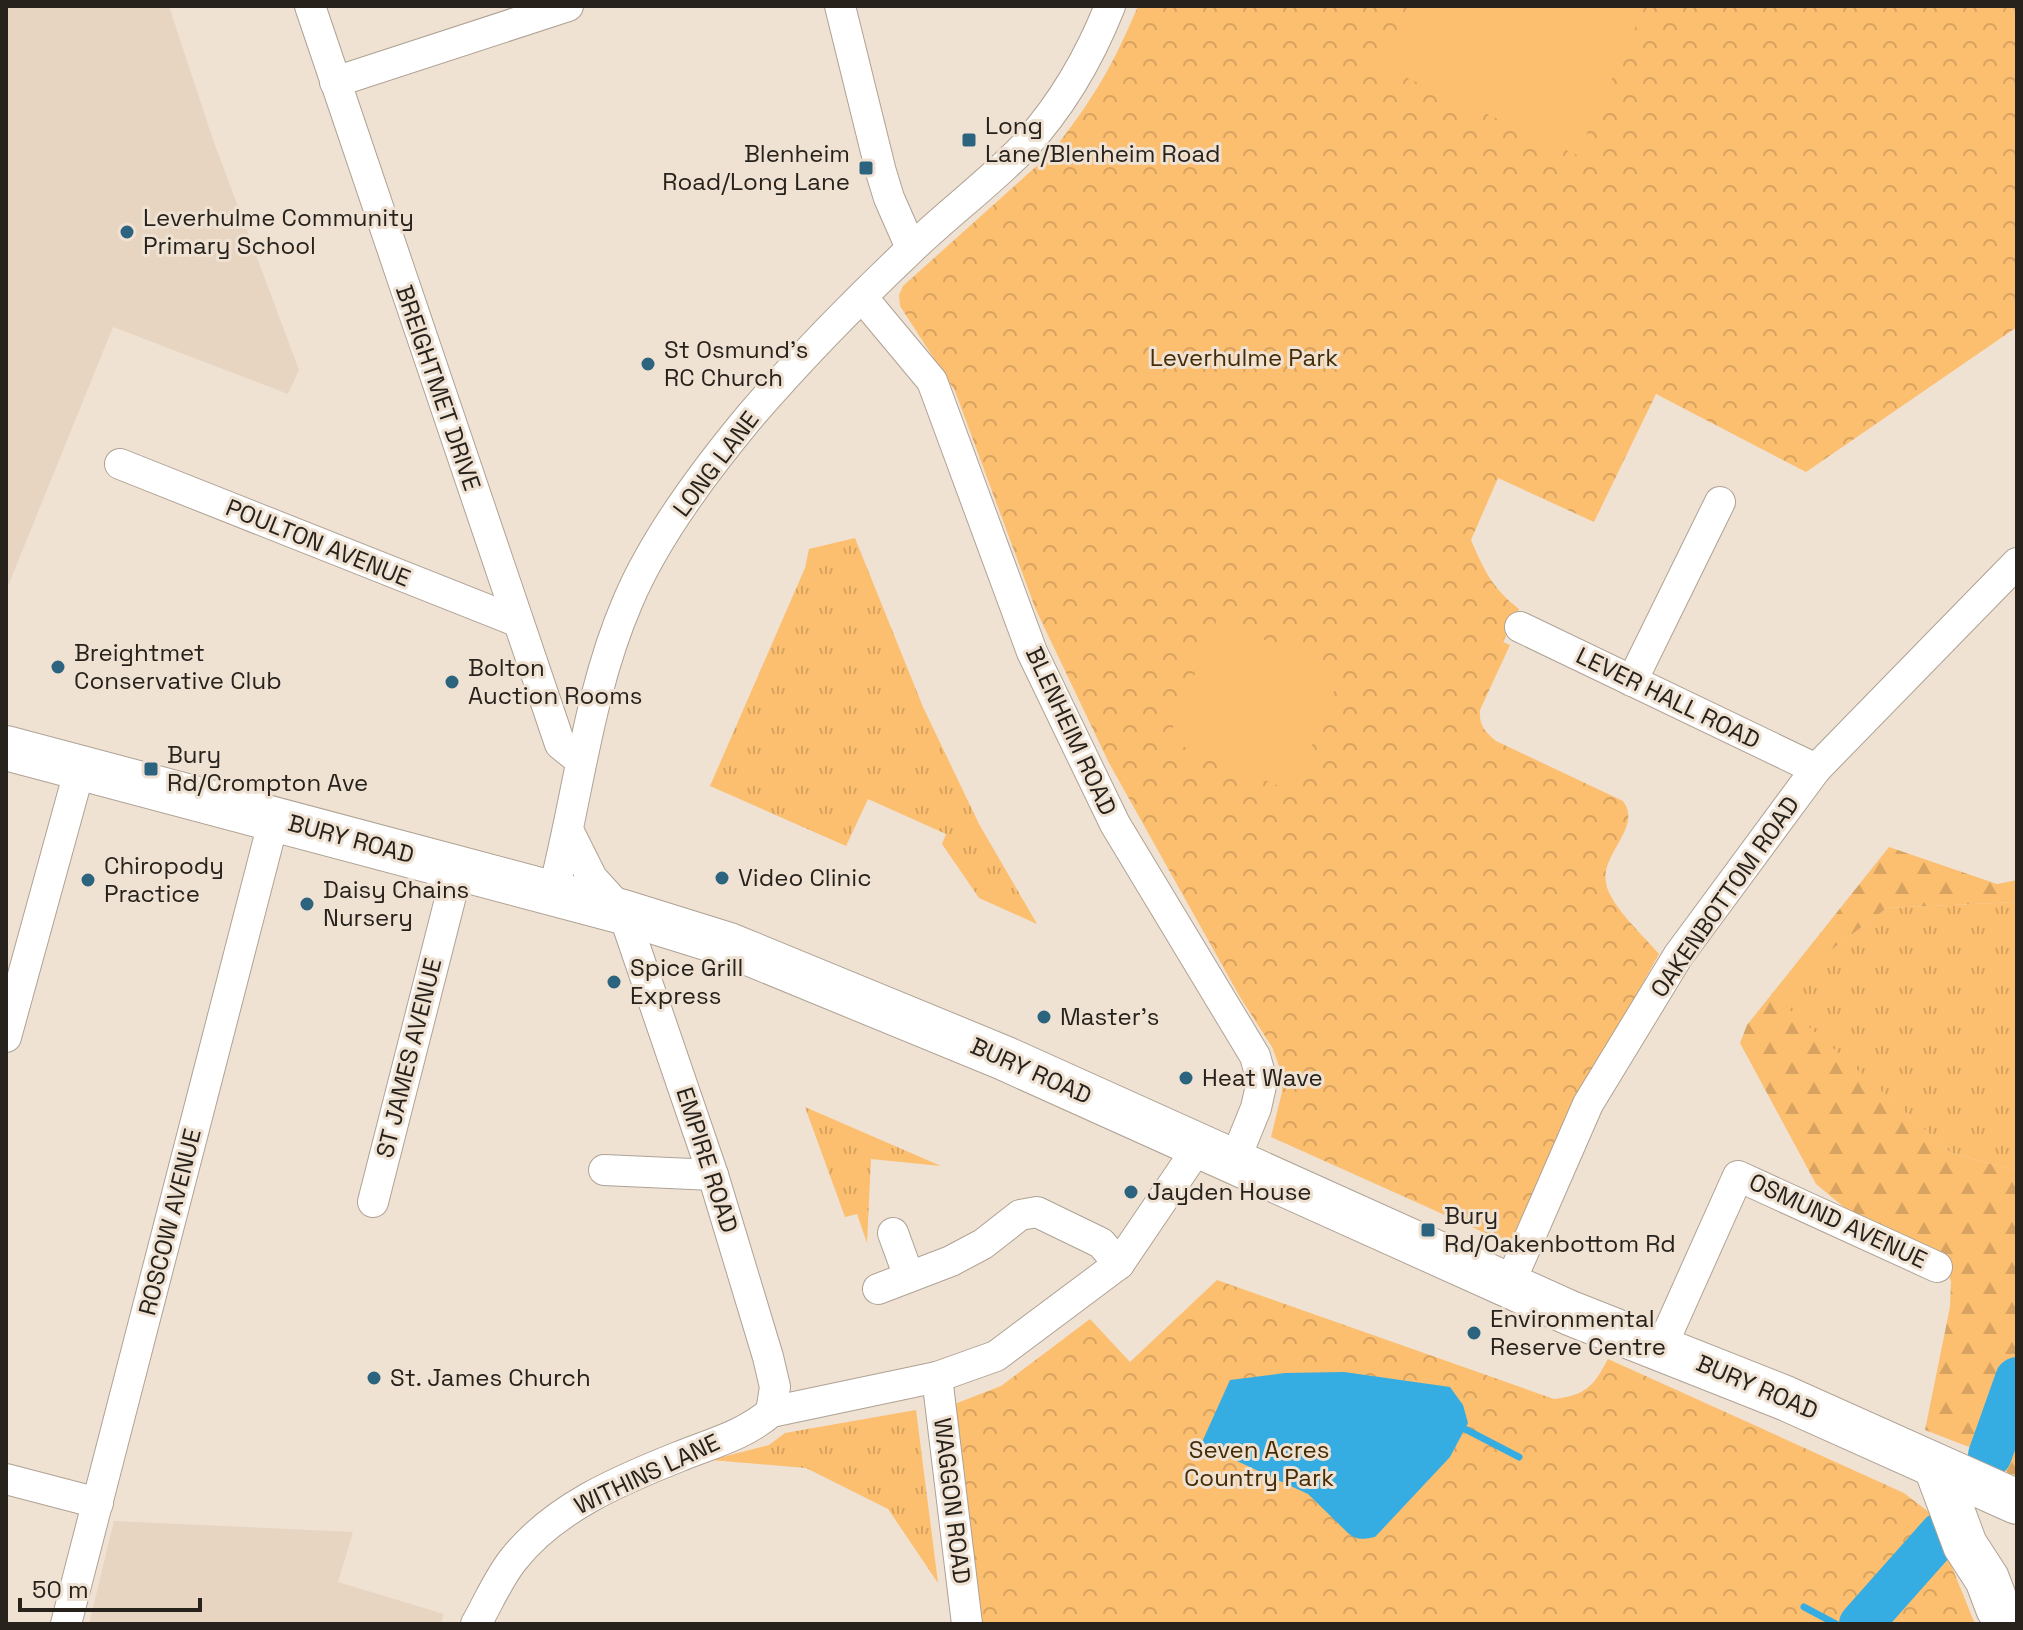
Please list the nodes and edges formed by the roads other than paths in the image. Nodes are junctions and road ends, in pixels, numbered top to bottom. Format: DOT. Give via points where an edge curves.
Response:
graph roads {
  1 [pos="310,6"];
  2 [pos="568,6"];
  3 [pos="840,6"];
  4 [pos="1110,6"];
  5 [pos="335,82"];
  6 [pos="911,248"];
  7 [pos="862,297"];
  8 [pos="120,464"];
  9 [pos="1720,502"];
  10 [pos="2017,563"];
  11 [pos="516,621"];
  12 [pos="1520,627"];
  13 [pos="1632,681"];
  14 [pos="6,748"];
  15 [pos="581,761"];
  16 [pos="80,768"];
  17 [pos="1816,769"];
  18 [pos="274,819"];
  19 [pos="569,832"];
  20 [pos="458,868"];
  21 [pos="553,893"];
  22 [pos="623,912"];
  23 [pos="6,1037"];
  24 [pos="1216,1154"];
  25 [pos="604,1170"];
  26 [pos="713,1175"];
  27 [pos="373,1202"];
  28 [pos="893,1233"];
  29 [pos="1119,1264"];
  30 [pos="1937,1267"];
  31 [pos="909,1277"];
  32 [pos="1509,1285"];
  33 [pos="878,1289"];
  34 [pos="1661,1348"];
  35 [pos="937,1377"];
  36 [pos="771,1412"];
  37 [pos="1936,1467"];
  38 [pos="6,1479"];
  39 [pos="2012,1500"];
  40 [pos="98,1503"];
  41 [pos="1987,1579"];
  42 [pos="66,1624"];
  43 [pos="476,1624"];
  44 [pos="967,1624"];
  45 [pos="2009,1624"];
  1 -- 5 [label="street, BREIGHTMET DRIVE"];
  2 -- 5 [label="street"];
  3 -- 6 [label="street" via="881,172"];
  4 -- 6 [label="street, LONG LANE" via="1087,58 1044,123"];
  5 -- 11 [label="street, BREIGHTMET DRIVE"];
  6 -- 7 [label="street, LONG LANE"];
  7 -- 15 [label="street, LONG LANE" via="751,416 657,547 628,601 610,651"];
  7 -- 24 [label="street, BLENHEIM ROAD" via="932,381 1032,652 1115,824 1255,1056 1262,1081 1256,1108"];
  8 -- 11 [label="street, POULTON AVENUE"];
  9 -- 13 [label="street"];
  10 -- 17 [label="street, OAKENBOTTOM ROAD"];
  11 -- 15 [label="street, BREIGHTMET DRIVE" via="560,744"];
  12 -- 13 [label="street, LEVER HALL ROAD"];
  13 -- 17 [label="street, LEVER HALL ROAD"];
  14 -- 16 [label="highway, BURY ROAD"];
  15 -- 19 [label="street, LONG LANE"];
  16 -- 18 [label="highway, BURY ROAD"];
  16 -- 23 [label="street"];
  17 -- 32 [label="street, OAKENBOTTOM ROAD" via="1678,956 1588,1104"];
  18 -- 20 [label="highway, BURY ROAD"];
  18 -- 40 [label="street, ROSCOW AVENUE"];
  19 -- 21 [label="street, LONG LANE"];
  19 -- 22 [label="street" via="592,878"];
  20 -- 21 [label="highway, BURY ROAD"];
  20 -- 27 [label="street, ST JAMES AVENUE"];
  21 -- 22 [label="highway, BURY ROAD"];
  22 -- 24 [label="highway, BURY ROAD" via="729,945 880,1006"];
  22 -- 26 [label="street, EMPIRE ROAD"];
  24 -- 29 [label="street, BLENHEIM ROAD"];
  24 -- 32 [label="highway, BURY ROAD"];
  25 -- 26 [label="street"];
  26 -- 36 [label="street, EMPIRE ROAD" via="768,1357 775,1387"];
  28 -- 31 [label="street"];
  29 -- 31 [label="street" via="1101,1243 1037,1212 1020,1215 983,1244"];
  29 -- 35 [label="street, BLENHEIM ROAD" via="996,1356"];
  30 -- 34 [label="street, OSMUND AVENUE" via="1738,1176"];
  31 -- 33 [label="street"];
  32 -- 34 [label="highway, BURY ROAD"];
  34 -- 37 [label="highway, BURY ROAD"];
  35 -- 36 [label="street, BLENHEIM ROAD"];
  35 -- 44 [label="street, WAGGON ROAD"];
  36 -- 43 [label="street, WITHINS LANE" via="754,1427 648,1469 566,1511 511,1562"];
  37 -- 39 [label="highway, BURY ROAD"];
  37 -- 41 [label="highway" via="1965,1545"];
  38 -- 40 [label="street"];
  39 -- 41 [label="highway" via="1992,1542"];
  40 -- 42 [label="street, ROSCOW AVENUE"];
  41 -- 45 [label="highway"];
}
